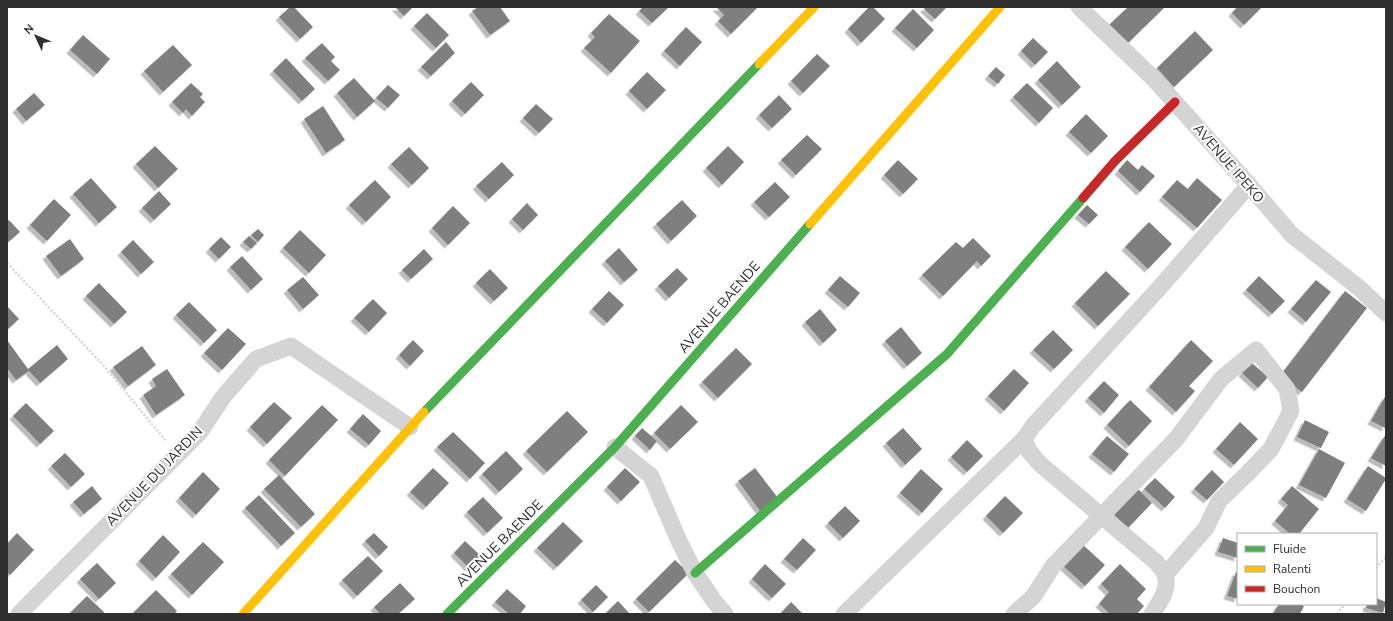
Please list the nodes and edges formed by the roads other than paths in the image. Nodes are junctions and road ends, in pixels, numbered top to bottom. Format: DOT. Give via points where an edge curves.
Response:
graph roads {
  1 [pos="814,7"];
  2 [pos="1000,7"];
  3 [pos="1079,7"];
  4 [pos="1175,102"];
  5 [pos="1249,185"];
  6 [pos="1386,313"];
  7 [pos="410,428"];
  8 [pos="1024,440"];
  9 [pos="615,446"];
  10 [pos="1101,516"];
  11 [pos="695,573"];
  12 [pos="1165,575"];
  13 [pos="19,614"];
  14 [pos="243,614"];
  15 [pos="447,614"];
  16 [pos="725,614"];
  17 [pos="844,614"];
  18 [pos="1014,614"];
  19 [pos="1152,614"];
  1 -- 7 [label="street"];
  2 -- 9 [label="street, AVENUE BAENDE"];
  3 -- 4 [label="street, AVENUE IPEKO"];
  4 -- 5 [label="street, AVENUE IPEKO"];
  4 -- 11 [label="street" via="1115,161 947,354"];
  5 -- 6 [label="street, AVENUE IPEKO" via="1292,235 1358,287"];
  5 -- 8 [label="street" via="1033,426"];
  7 -- 13 [label="street, AVENUE DU JARDIN" via="291,346 256,359 223,397 200,432"];
  7 -- 14 [label="street"];
  8 -- 10 [label="street" via="1040,464"];
  8 -- 17 [label="street"];
  9 -- 11 [label="street" via="651,476"];
  9 -- 15 [label="street, AVENUE BAENDE"];
  10 -- 12 [label="street" via="1156,562"];
  10 -- 12 [label="street" via="1176,439 1221,379 1256,350 1287,390 1292,411 1270,449 1219,501 1206,528"];
  10 -- 18 [label="street" via="1053,566 1033,597"];
  11 -- 16 [label="street"];
  12 -- 19 [label="street" via="1164,593"];
}
